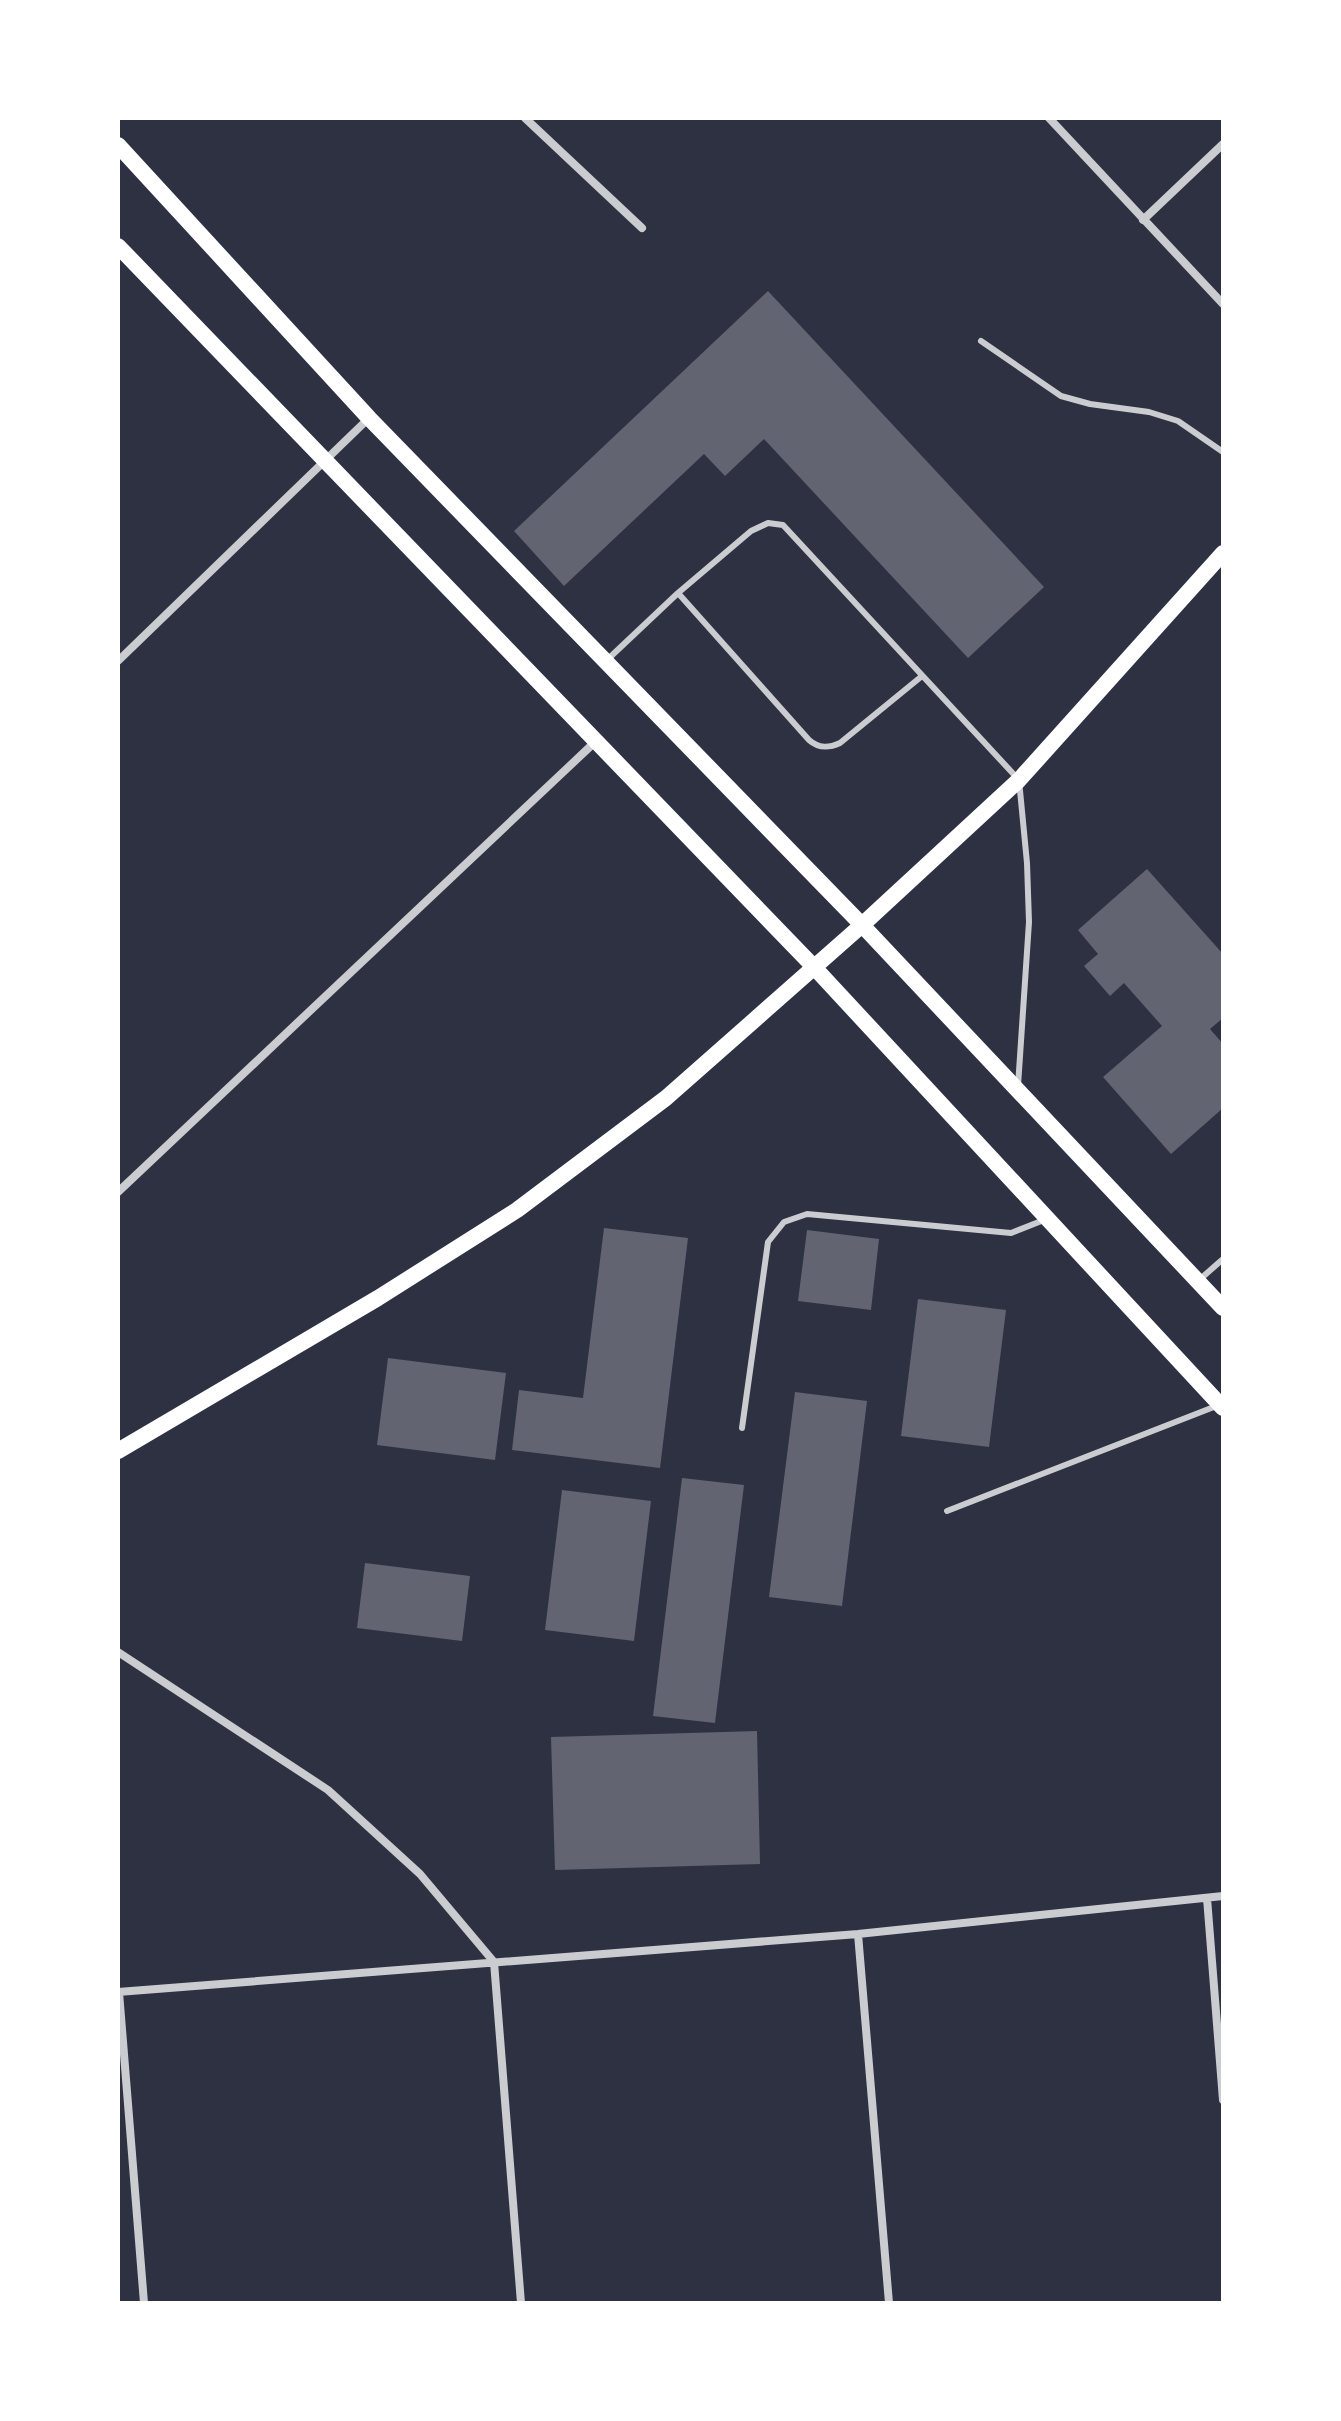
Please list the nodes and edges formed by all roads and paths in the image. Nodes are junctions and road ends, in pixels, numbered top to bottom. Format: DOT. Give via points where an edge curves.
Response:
graph roads {
  1 [pos="525,118"];
  2 [pos="1049,118"];
  3 [pos="1223,144"];
  4 [pos="118,145"];
  5 [pos="1143,220"];
  6 [pos="642,228"];
  7 [pos="118,246"];
  8 [pos="1223,304"];
  9 [pos="981,341"];
  10 [pos="369,418"];
  11 [pos="1223,452"];
  12 [pos="327,461"];
  13 [pos="1223,553"];
  14 [pos="678,593"];
  15 [pos="607,660"];
  16 [pos="118,661"];
  17 [pos="922,676"];
  18 [pos="595,742"];
  19 [pos="1019,780"];
  20 [pos="862,925"];
  21 [pos="813,966"];
  22 [pos="1018,1090"];
  23 [pos="118,1192"];
  24 [pos="1048,1219"];
  25 [pos="1223,1259"];
  26 [pos="1198,1281"];
  27 [pos="1223,1308"];
  28 [pos="1221,1407"];
  29 [pos="742,1428"];
  30 [pos="118,1451"];
  31 [pos="947,1511"];
  32 [pos="118,1652"];
  33 [pos="1223,1896"];
  34 [pos="1207,1898"];
  35 [pos="858,1934"];
  36 [pos="494,1962"];
  37 [pos="118,1992"];
  38 [pos="1223,2100"];
  39 [pos="144,2303"];
  40 [pos="521,2303"];
  41 [pos="889,2303"];
  1 -- 6 [label="street"];
  2 -- 5 [label="street"];
  3 -- 5 [label="street"];
  4 -- 10 [label="main road"];
  5 -- 8 [label="street"];
  7 -- 12 [label="main road"];
  9 -- 11 [label="lane" via="1061,396 1178,421"];
  10 -- 12 [label="street"];
  10 -- 15 [label="main road"];
  12 -- 16 [label="street"];
  12 -- 18 [label="main road"];
  13 -- 19 [label="main road"];
  14 -- 15 [label="lane"];
  14 -- 17 [label="lane" via="759,525 783,525"];
  14 -- 17 [label="lane" via="820,746 840,743"];
  15 -- 20 [label="main road"];
  17 -- 19 [label="lane"];
  18 -- 21 [label="main road"];
  18 -- 23 [label="street"];
  19 -- 20 [label="main road"];
  19 -- 22 [label="lane" via="1029,922"];
  20 -- 21 [label="main road"];
  20 -- 22 [label="main road"];
  21 -- 24 [label="main road"];
  21 -- 30 [label="main road" via="666,1098 517,1210"];
  22 -- 26 [label="main road"];
  24 -- 28 [label="main road"];
  24 -- 29 [label="lane" via="1011,1233 807,1214 784,1222 768,1242"];
  25 -- 26 [label="lane"];
  26 -- 27 [label="main road"];
  28 -- 31 [label="lane"];
  32 -- 36 [label="street" via="328,1790 420,1874"];
  33 -- 34 [label="street"];
  34 -- 35 [label="street"];
  34 -- 38 [label="street"];
  35 -- 36 [label="street"];
  35 -- 41 [label="street"];
  36 -- 37 [label="street"];
  36 -- 40 [label="street"];
  37 -- 39 [label="street"];
}
